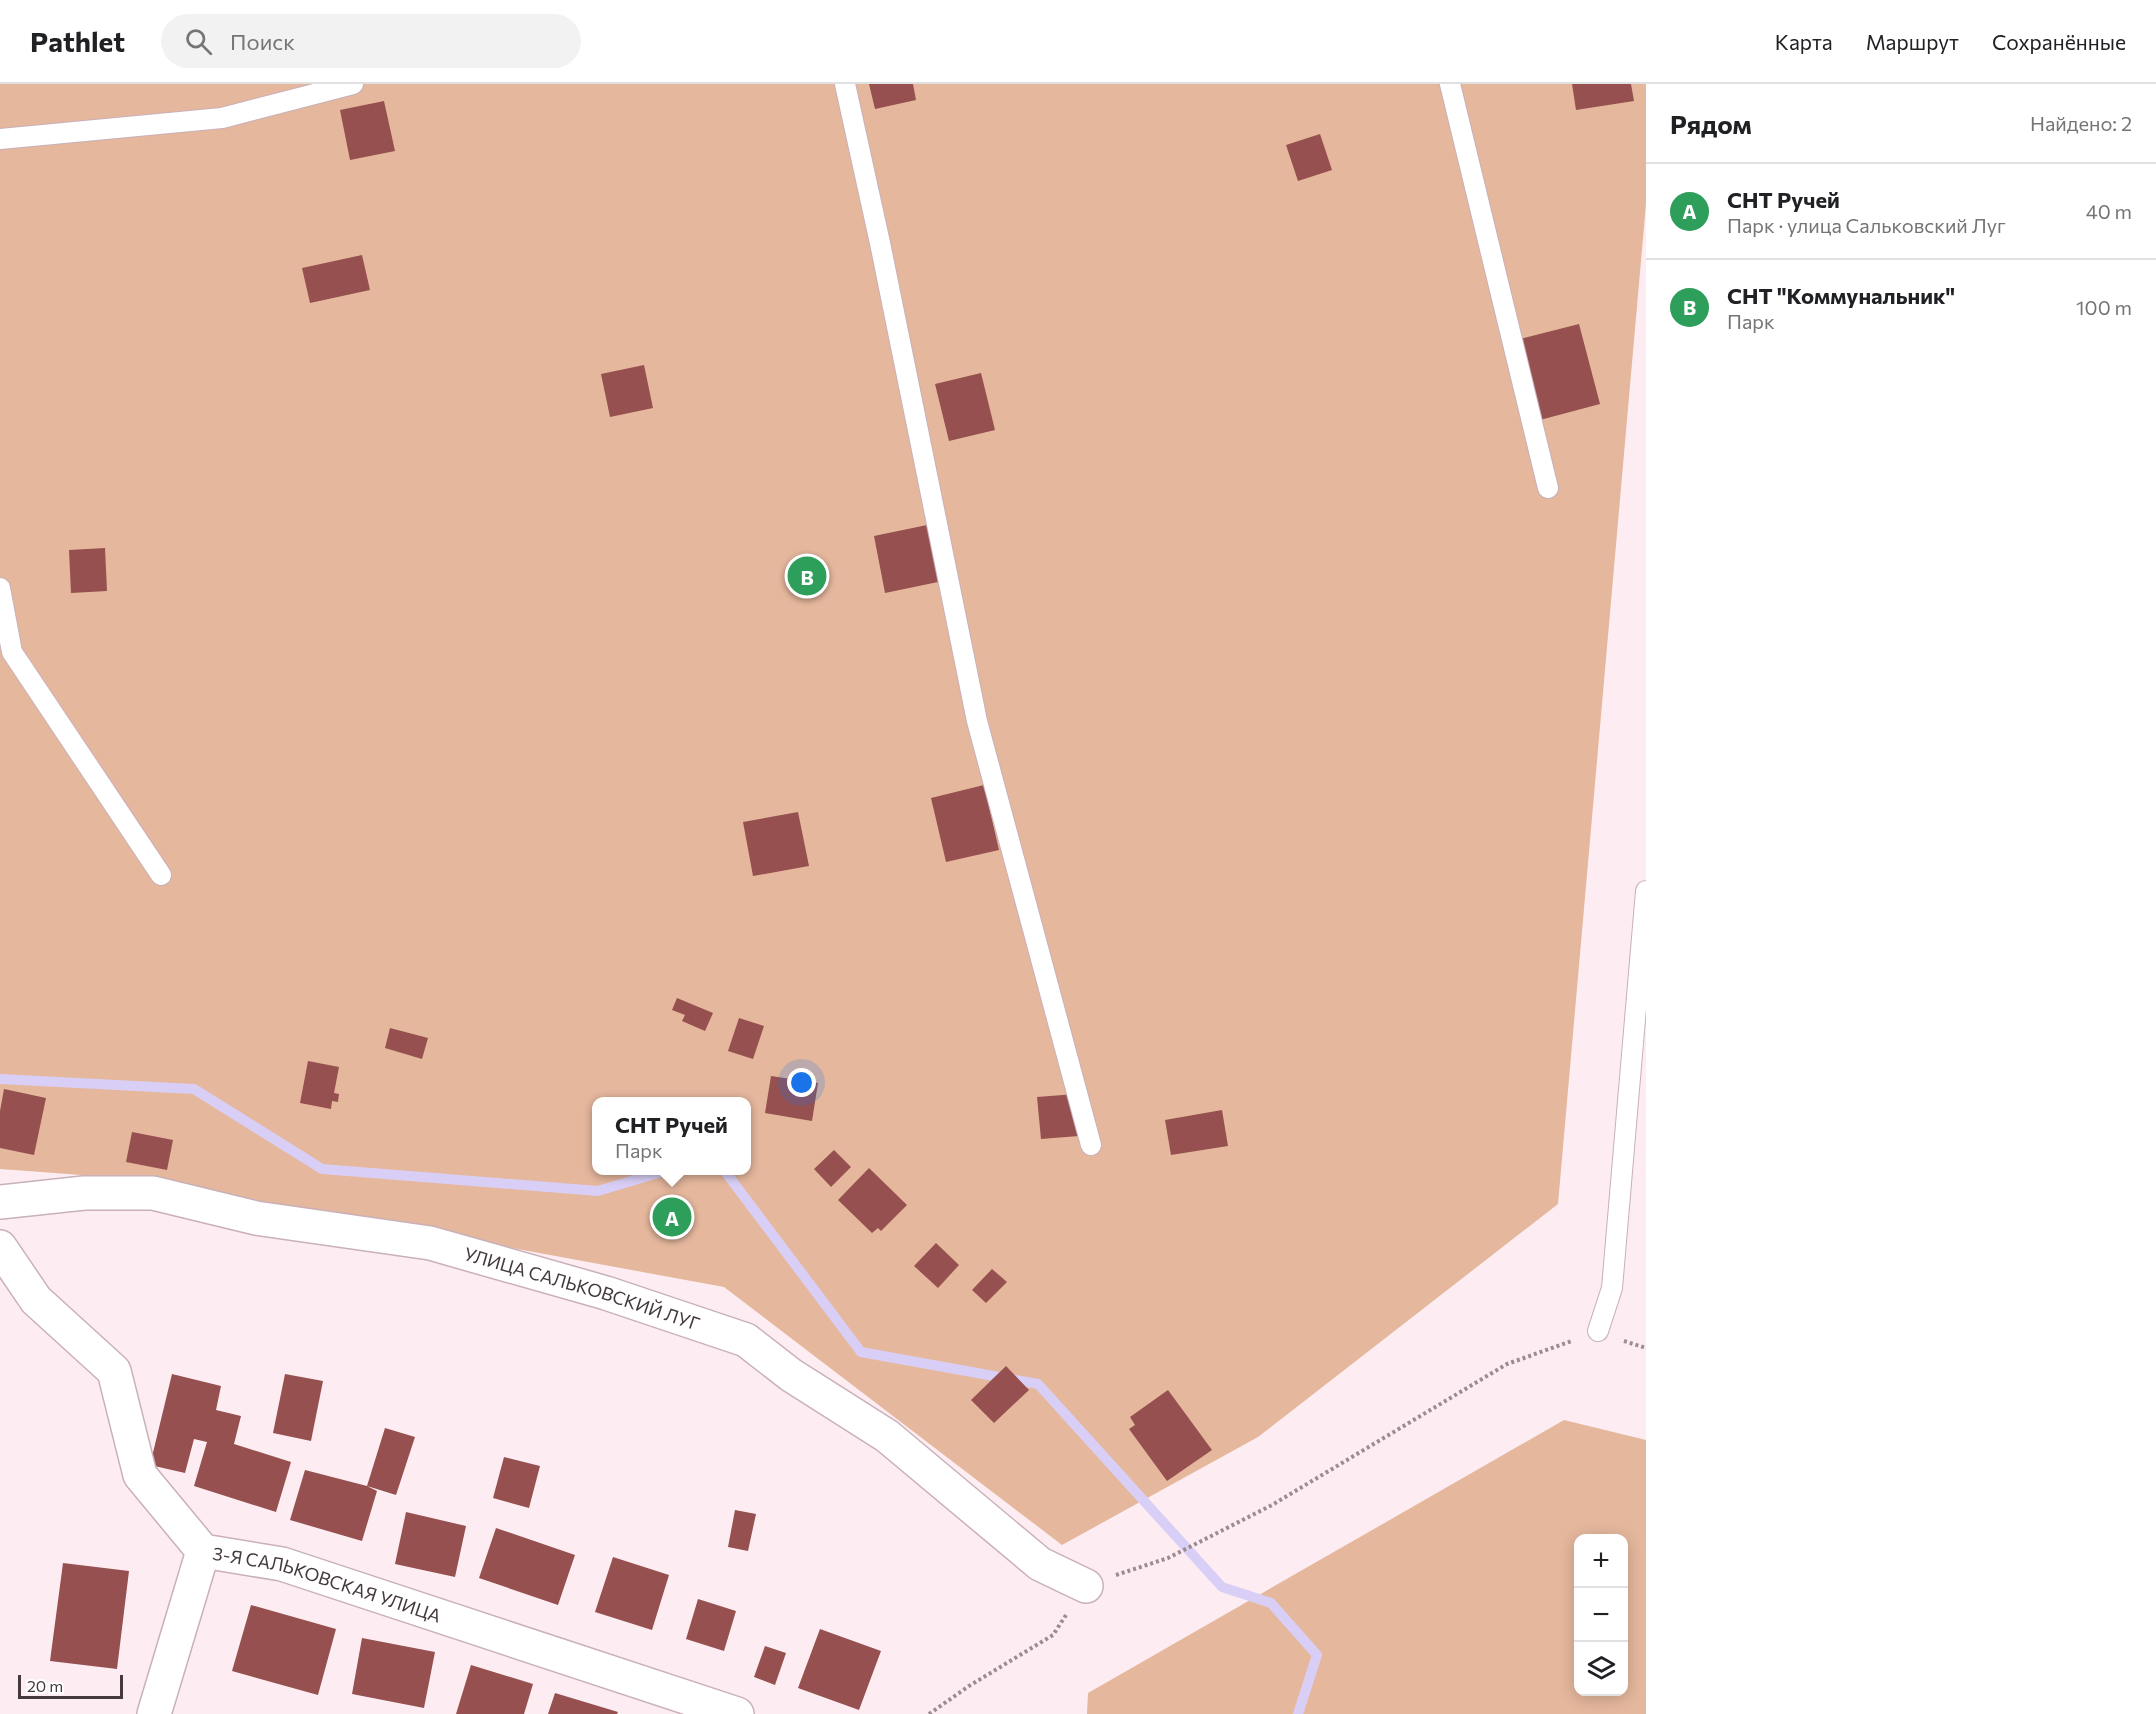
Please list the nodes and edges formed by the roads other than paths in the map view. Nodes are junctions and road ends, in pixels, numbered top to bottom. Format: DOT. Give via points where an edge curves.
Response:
graph roads {
  1 [pos="353,84"];
  2 [pos="845,84"];
  3 [pos="1450,84"];
  4 [pos="0,139"];
  5 [pos="1548,488"];
  6 [pos="0,588"];
  7 [pos="161,875"];
  8 [pos="1646,891"];
  9 [pos="1091,1145"];
  10 [pos="0,1202"];
  11 [pos="0,1247"];
  12 [pos="1598,1331"];
  13 [pos="203,1551"];
  14 [pos="1086,1586"];
  15 [pos="154,1714"];
  16 [pos="737,1714"];
  1 -- 4 [label="lane" via="222,118"];
  2 -- 9 [label="lane" via="977,721"];
  3 -- 5 [label="lane"];
  6 -- 7 [label="lane" via="12,652"];
  8 -- 12 [label="lane" via="1612,1288"];
  10 -- 14 [label="street, УЛИЦА САЛЬКОВСКИЙ ЛУГ" via="84,1193 153,1193 256,1218 430,1243 606,1293 746,1340 791,1376 886,1436 1040,1564"];
  11 -- 13 [label="street, 3-Я САЛЬКОВСКАЯ УЛИЦА" via="36,1300 114,1371 141,1475"];
  13 -- 15 [label="street"];
  13 -- 16 [label="street, 3-Я САЛЬКОВСКАЯ УЛИЦА" via="282,1564"];
}
